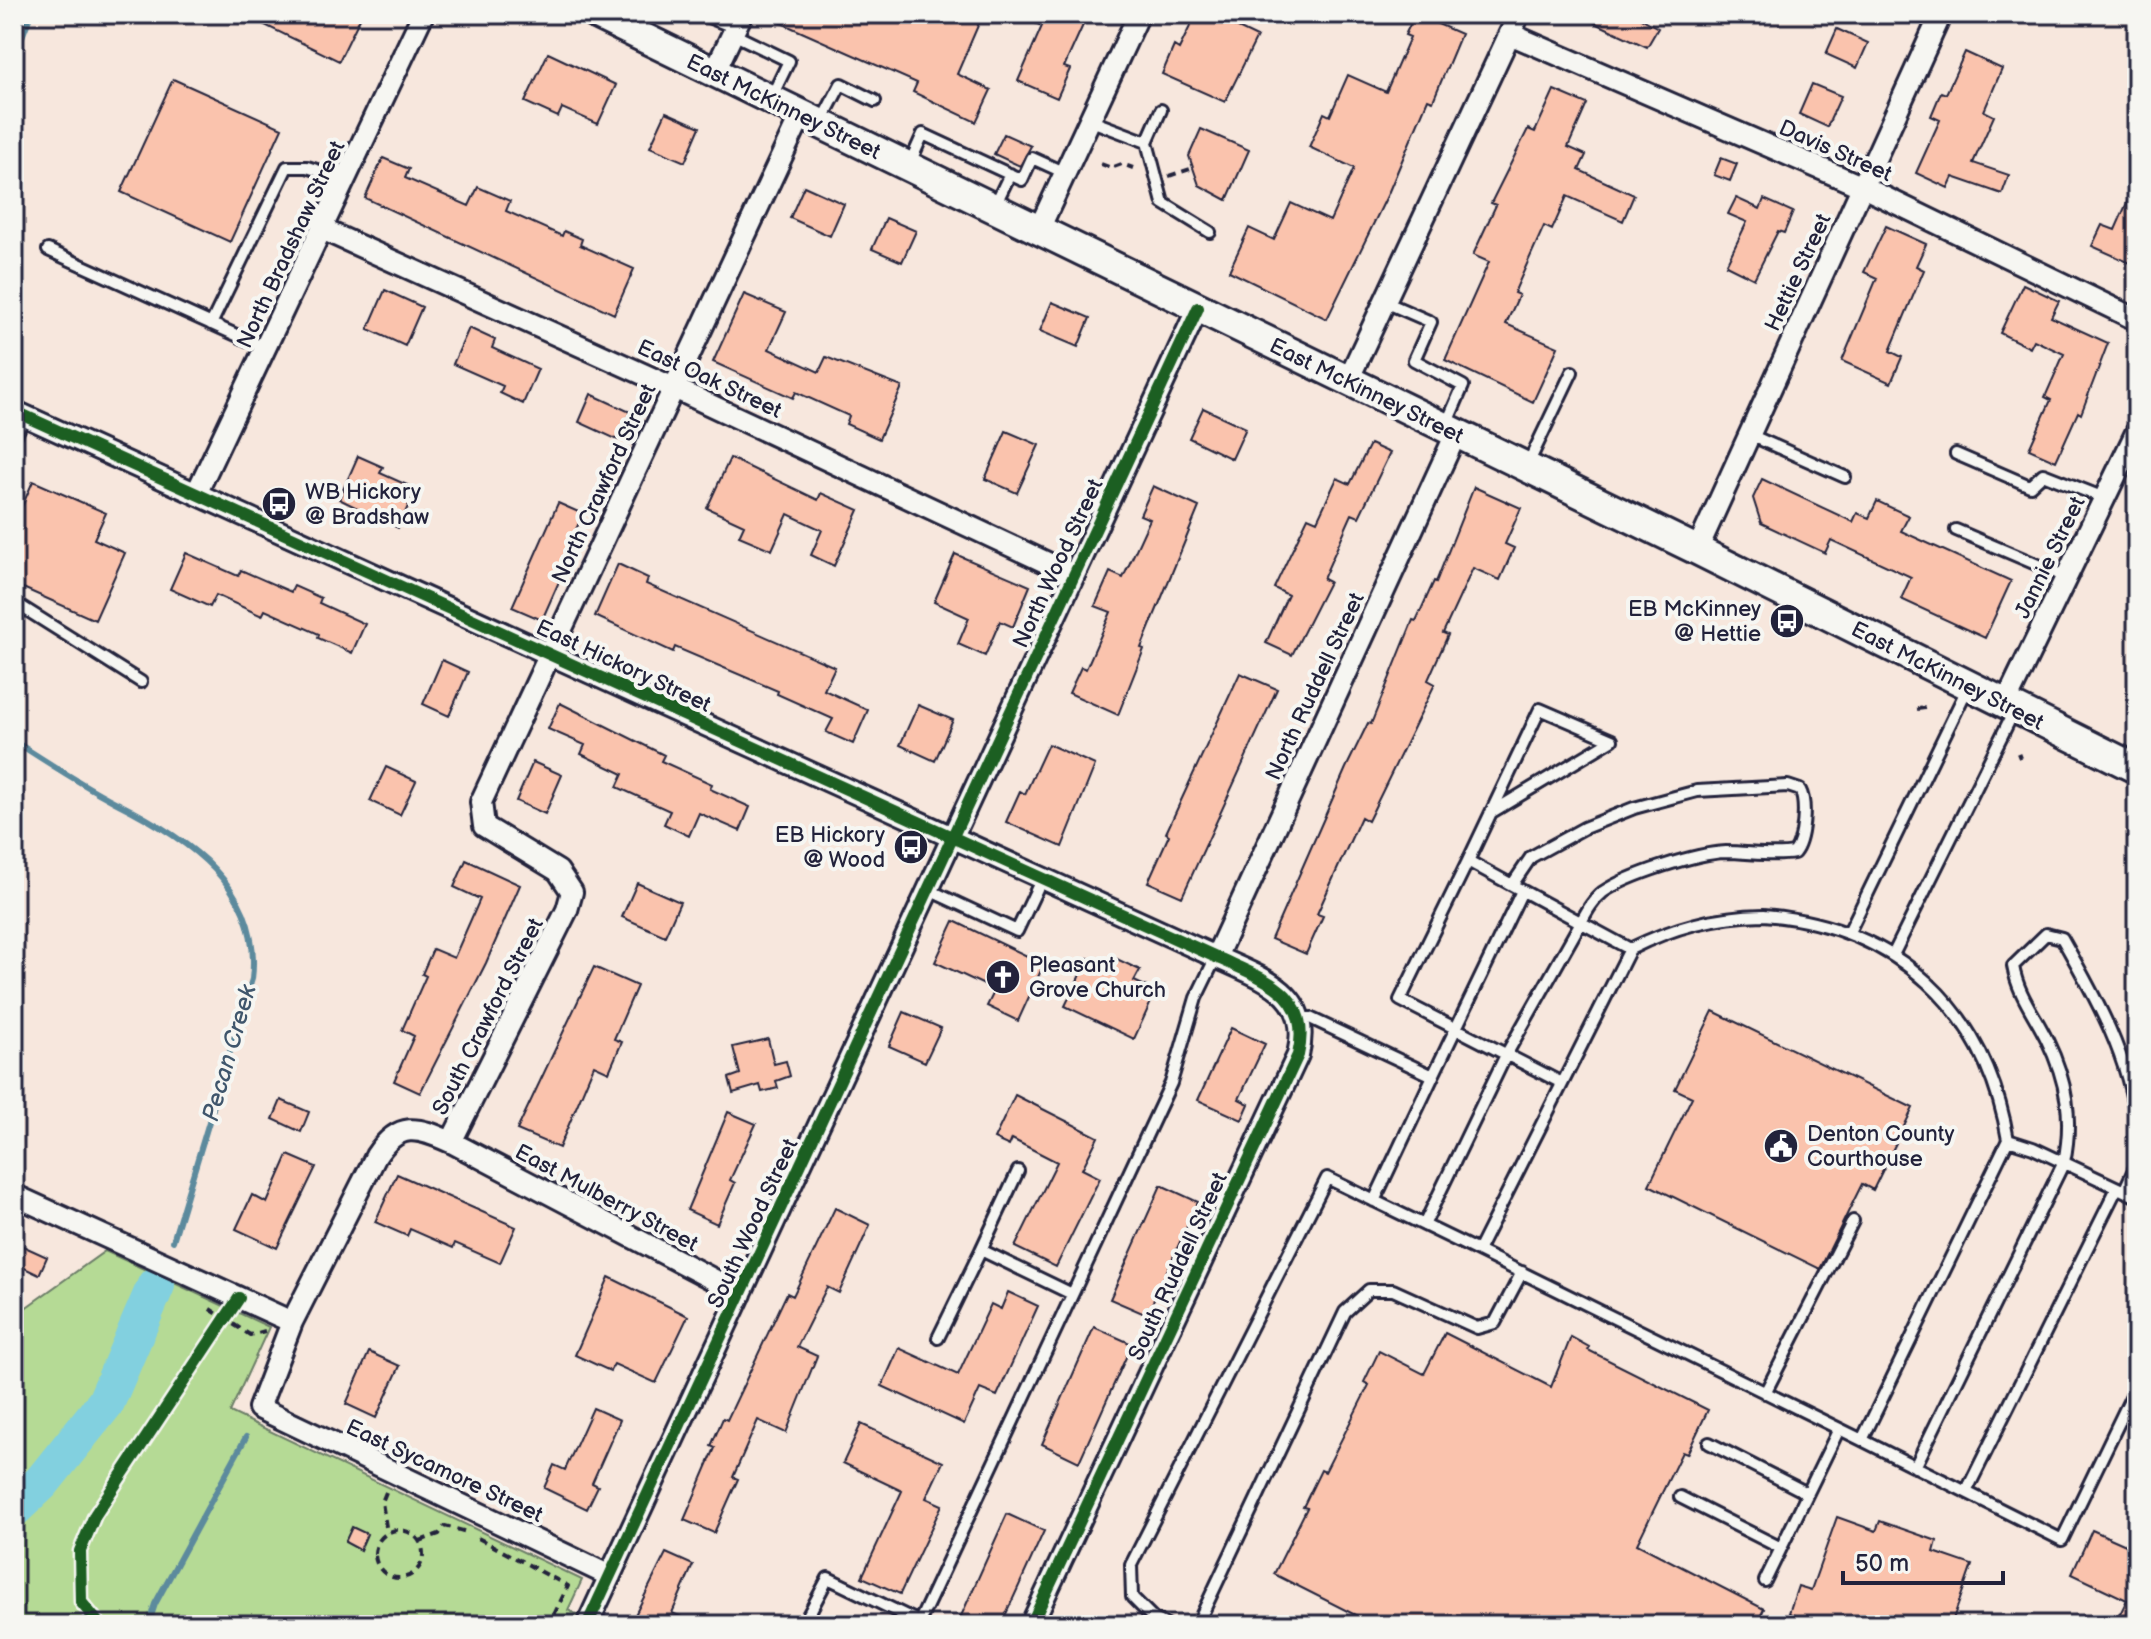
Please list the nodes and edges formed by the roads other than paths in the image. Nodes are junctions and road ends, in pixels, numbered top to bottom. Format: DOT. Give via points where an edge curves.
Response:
graph roads {
  1 [pos="701,14"];
  2 [pos="1139,14"];
  3 [pos="1519,14"];
  4 [pos="1941,14"];
  5 [pos="421,15"];
  6 [pos="598,15"];
  7 [pos="737,26"];
  8 [pos="1510,34"];
  9 [pos="714,73"];
  10 [pos="770,100"];
  11 [pos="875,101"];
  12 [pos="1161,110"];
  13 [pos="811,119"];
  14 [pos="1089,120"];
  15 [pos="1147,142"];
  16 [pos="908,166"];
  17 [pos="1065,173"];
  18 [pos="1010,174"];
  19 [pos="347,179"];
  20 [pos="1863,187"];
  21 [pos="994,207"];
  22 [pos="1039,229"];
  23 [pos="324,230"];
  24 [pos="1210,232"];
  25 [pos="48,250"];
  26 [pos="1385,302"];
  27 [pos="1198,308"];
  28 [pos="2137,320"];
  29 [pos="211,324"];
  30 [pos="267,349"];
  31 [pos="1572,372"];
  32 [pos="1348,380"];
  33 [pos="674,388"];
  34 [pos="20,413"];
  35 [pos="2137,431"];
  36 [pos="1450,432"];
  37 [pos="1748,434"];
  38 [pos="14,439"];
  39 [pos="1956,454"];
  40 [pos="1526,468"];
  41 [pos="1845,477"];
  42 [pos="197,492"];
  43 [pos="2104,498"];
  44 [pos="1956,530"];
  45 [pos="1697,550"];
  46 [pos="1073,575"];
  47 [pos="2066,577"];
  48 [pos="14,602"];
  49 [pos="551,653"];
  50 [pos="141,682"];
  51 [pos="1969,685"];
  52 [pos="2010,706"];
  53 [pos="2137,769"];
  54 [pos="1492,812"];
  55 [pos="953,837"];
  56 [pos="1468,861"];
  57 [pos="1042,878"];
  58 [pos="1517,888"];
  59 [pos="929,890"];
  60 [pos="1581,922"];
  61 [pos="1849,932"];
  62 [pos="1630,949"];
  63 [pos="1893,955"];
  64 [pos="1216,957"];
  65 [pos="1299,1018"];
  66 [pos="1456,1029"];
  67 [pos="1506,1055"];
  68 [pos="1433,1076"];
  69 [pos="1562,1083"];
  70 [pos="2137,1127"];
  71 [pos="2008,1140"];
  72 [pos="451,1142"];
  73 [pos="2064,1162"];
  74 [pos="2137,1163"];
  75 [pos="1018,1171"];
  76 [pos="2121,1189"];
  77 [pos="14,1195"];
  78 [pos="2137,1197"];
  79 [pos="1374,1201"];
  80 [pos="1853,1221"];
  81 [pos="1424,1225"];
  82 [pos="981,1250"];
  83 [pos="1478,1251"];
  84 [pos="1522,1272"];
  85 [pos="741,1294"];
  86 [pos="1072,1294"];
  87 [pos="289,1331"];
  88 [pos="938,1338"];
  89 [pos="2137,1385"];
  90 [pos="1765,1393"];
  91 [pos="259,1408"];
  92 [pos="1839,1429"];
  93 [pos="1862,1440"];
  94 [pos="1709,1443"];
  95 [pos="1915,1467"];
  96 [pos="1966,1492"];
  97 [pos="1807,1493"];
  98 [pos="1680,1497"];
  99 [pos="1781,1548"];
  100 [pos="610,1576"];
  101 [pos="1765,1581"];
  102 [pos="918,1624"];
  103 [pos="587,1625"];
  104 [pos="803,1625"];
  105 [pos="1031,1625"];
  106 [pos="1167,1625"];
  107 [pos="1197,1625"];
  1 -- 7 [label="lane"];
  2 -- 14 [label="street"];
  3 -- 8 [label="street"];
  4 -- 20 [label="street, Hettie Street"];
  5 -- 19 [label="street, North Bradshaw Street"];
  6 -- 9 [label="main road, East McKinney Street"];
  7 -- 9 [label="street"];
  7 -- 10 [label="lane" via="789,61"];
  8 -- 20 [label="street, Davis Street"];
  8 -- 26 [label="street"];
  9 -- 10 [label="main road, East McKinney Street"];
  10 -- 13 [label="main road, East McKinney Street"];
  11 -- 13 [label="lane" via="841,84"];
  12 -- 15 [label="lane"];
  13 -- 16 [label="main road, East McKinney Street"];
  13 -- 33 [label="street, North Crawford Street"];
  14 -- 15 [label="lane"];
  14 -- 17 [label="street"];
  15 -- 24 [label="lane" via="1163,203"];
  16 -- 18 [label="lane" via="923,134"];
  16 -- 21 [label="main road, East McKinney Street"];
  17 -- 18 [label="lane" via="1032,158 1022,180"];
  17 -- 22 [label="street"];
  18 -- 21 [label="lane"];
  19 -- 23 [label="street, North Bradshaw Street"];
  19 -- 29 [label="lane" via="287,167"];
  20 -- 28 [label="street, Davis Street"];
  20 -- 37 [label="street, Hettie Street"];
  21 -- 22 [label="main road, East McKinney Street"];
  22 -- 27 [label="main road, East McKinney Street"];
  23 -- 30 [label="street, North Bradshaw Street"];
  23 -- 33 [label="street, East Oak Street"];
  25 -- 29 [label="lane"];
  26 -- 32 [label="street"];
  26 -- 36 [label="lane" via="1431,322 1414,360 1463,386"];
  27 -- 32 [label="main road, East McKinney Street"];
  27 -- 46 [label="street, North Wood Street"];
  29 -- 30 [label="lane"];
  30 -- 42 [label="street, North Bradshaw Street"];
  31 -- 40 [label="lane"];
  32 -- 36 [label="main road, East McKinney Street"];
  33 -- 46 [label="street, East Oak Street"];
  33 -- 49 [label="street, North Crawford Street"];
  34 -- 38 [label="lane"];
  34 -- 42 [label="street, East Hickory Street"];
  35 -- 43 [label="street, Jannie Street"];
  36 -- 40 [label="main road, East McKinney Street"];
  36 -- 64 [label="street, North Ruddell Street"];
  37 -- 41 [label="lane"];
  37 -- 45 [label="street, Hettie Street"];
  39 -- 43 [label="lane" via="2030,486 2043,474"];
  40 -- 45 [label="main road, East McKinney Street"];
  42 -- 49 [label="street, East Hickory Street"];
  43 -- 47 [label="street, Jannie Street"];
  44 -- 47 [label="lane"];
  45 -- 51 [label="main road, East McKinney Street"];
  46 -- 55 [label="street, North Wood Street"];
  47 -- 52 [label="street, Jannie Street"];
  48 -- 50 [label="lane"];
  49 -- 55 [label="street, East Hickory Street"];
  49 -- 72 [label="street, South Crawford Street" via="481,802 484,826 558,871 572,892"];
  51 -- 52 [label="main road, East McKinney Street"];
  51 -- 61 [label="lane"];
  52 -- 53 [label="main road, East McKinney Street"];
  52 -- 63 [label="lane"];
  54 -- 54 [label="lane" via="1540,709 1612,740 1558,772"];
  54 -- 56 [label="lane"];
  55 -- 57 [label="street, East Hickory Street"];
  55 -- 59 [label="street, South Wood Street"];
  56 -- 58 [label="lane"];
  56 -- 66 [label="lane" via="1400,1000"];
  57 -- 59 [label="lane" via="1017,931"];
  57 -- 64 [label="street, East Hickory Street"];
  58 -- 60 [label="lane"];
  58 -- 60 [label="lane" via="1528,859 1557,842 1680,794 1788,786 1802,792 1794,853 1722,852 1665,867 1605,891"];
  58 -- 66 [label="lane"];
  59 -- 85 [label="street, South Wood Street"];
  60 -- 62 [label="lane"];
  60 -- 67 [label="lane"];
  61 -- 62 [label="lane" via="1792,917 1736,916 1681,926"];
  61 -- 63 [label="lane"];
  62 -- 69 [label="lane"];
  63 -- 71 [label="lane" via="1938,992 1973,1036 1996,1086"];
  64 -- 65 [label="street" via="1278,987"];
  64 -- 86 [label="lane" via="1196,998 1171,1083"];
  65 -- 68 [label="lane" via="1310,1018"];
  65 -- 105 [label="street, South Ruddell Street" via="1298,1055"];
  66 -- 67 [label="lane"];
  66 -- 68 [label="lane"];
  67 -- 69 [label="lane"];
  67 -- 81 [label="lane"];
  68 -- 79 [label="lane"];
  69 -- 83 [label="lane"];
  70 -- 73 [label="lane" via="2133,1092 2103,1009 2062,938 2046,934 2013,966 2016,985 2048,1042 2068,1099 2070,1131"];
  71 -- 73 [label="lane"];
  71 -- 93 [label="lane"];
  72 -- 85 [label="street, East Mulberry Street"];
  72 -- 87 [label="street, South Crawford Street" via="404,1129 386,1140"];
  73 -- 76 [label="lane"];
  73 -- 95 [label="lane"];
  74 -- 76 [label="lane"];
  75 -- 82 [label="lane"];
  76 -- 78 [label="lane"];
  76 -- 96 [label="lane"];
  77 -- 87 [label="street"];
  79 -- 81 [label="lane"];
  79 -- 106 [label="lane" via="1327,1178 1131,1565 1132,1597"];
  80 -- 90 [label="lane"];
  81 -- 83 [label="lane"];
  82 -- 86 [label="lane"];
  82 -- 88 [label="lane"];
  83 -- 84 [label="lane"];
  84 -- 90 [label="lane"];
  84 -- 107 [label="lane" via="1495,1323 1477,1328 1393,1290 1369,1290 1345,1312"];
  85 -- 100 [label="street, South Wood Street"];
  86 -- 102 [label="lane"];
  87 -- 91 [label="street, South Crawford Street"];
  89 -- 96 [label="lane" via="2062,1540"];
  90 -- 92 [label="lane"];
  91 -- 100 [label="street, East Sycamore Street"];
  92 -- 93 [label="lane"];
  92 -- 97 [label="lane"];
  93 -- 95 [label="lane"];
  94 -- 97 [label="lane"];
  95 -- 96 [label="lane"];
  97 -- 99 [label="lane"];
  98 -- 99 [label="lane"];
  99 -- 101 [label="lane"];
  100 -- 103 [label="street, South Wood Street"];
  102 -- 104 [label="lane" via="828,1578"];
}
